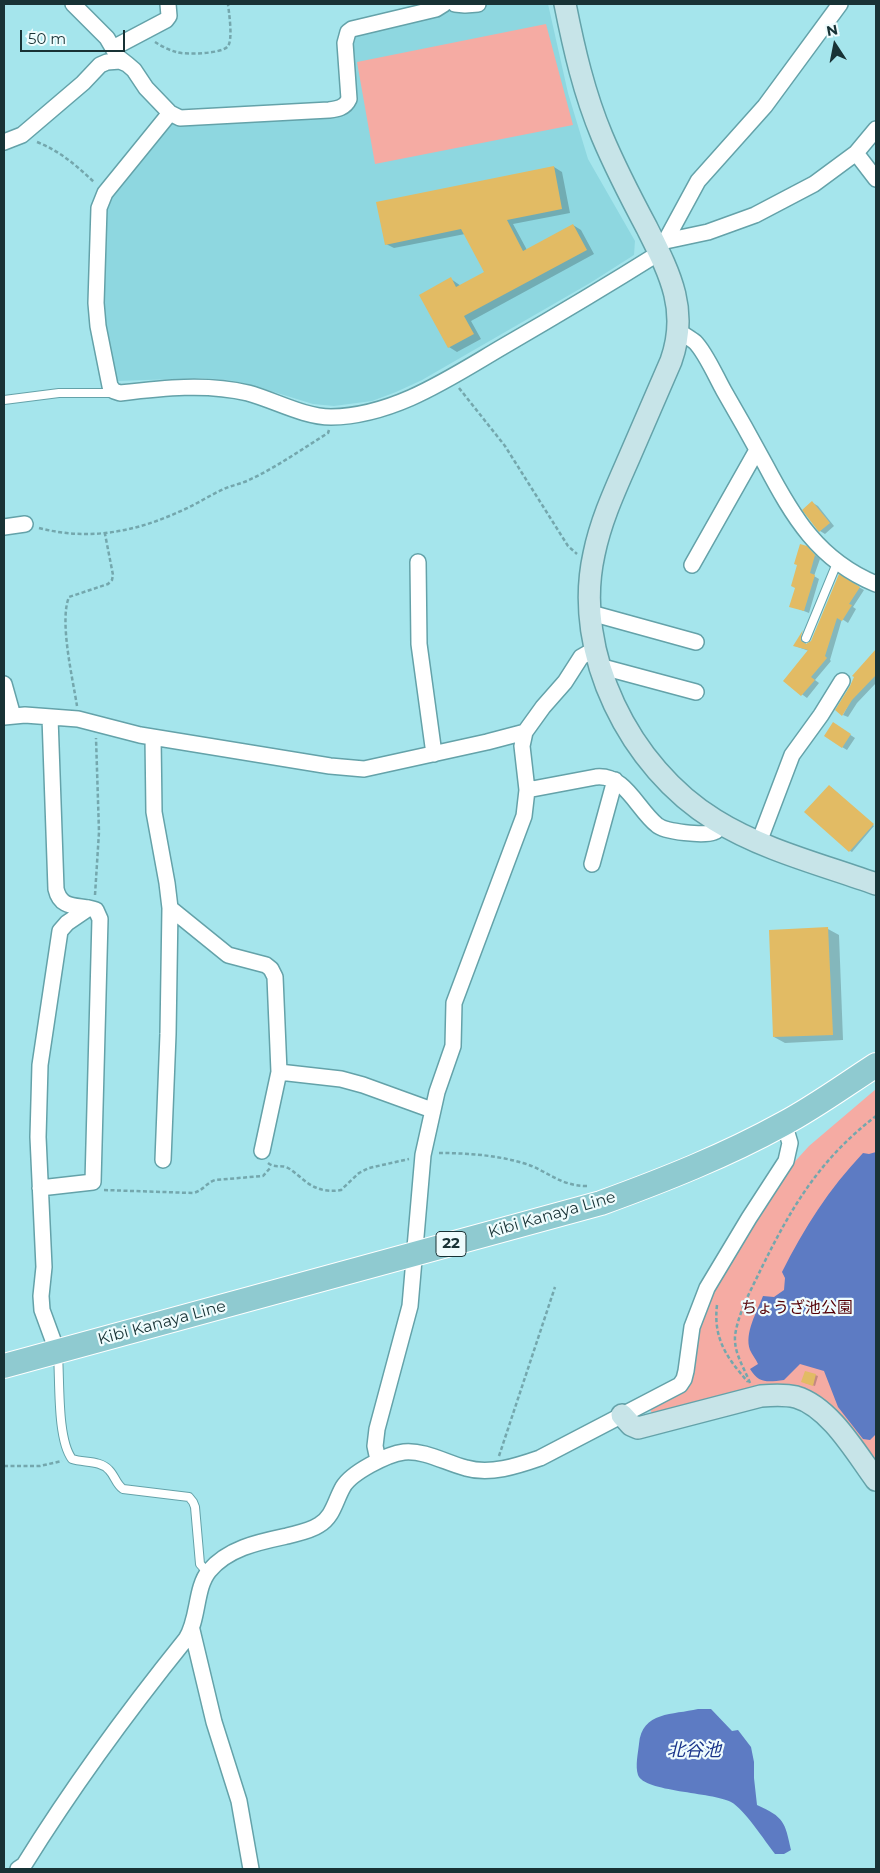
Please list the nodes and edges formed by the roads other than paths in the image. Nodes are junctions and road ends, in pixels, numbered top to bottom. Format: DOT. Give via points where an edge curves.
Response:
graph roads {
  1 [pos="73,4"];
  2 [pos="168,4"];
  3 [pos="444,4"];
  4 [pos="455,4"];
  5 [pos="478,4"];
  6 [pos="565,4"];
  7 [pos="840,4"];
  8 [pos="113,48"];
  9 [pos="127,64"];
  10 [pos="170,113"];
  11 [pos="876,128"];
  12 [pos="4,142"];
  13 [pos="856,153"];
  14 [pos="876,179"];
  15 [pos="660,246"];
  16 [pos="679,331"];
  17 [pos="120,393"];
  18 [pos="4,400"];
  19 [pos="757,450"];
  20 [pos="25,524"];
  21 [pos="4,527"];
  22 [pos="418,562"];
  23 [pos="837,562"];
  24 [pos="692,565"];
  25 [pos="876,584"];
  26 [pos="591,613"];
  27 [pos="806,638"];
  28 [pos="696,642"];
  29 [pos="597,657"];
  30 [pos="842,681"];
  31 [pos="4,684"];
  32 [pos="696,692"];
  33 [pos="8,716"];
  34 [pos="50,716"];
  35 [pos="525,732"];
  36 [pos="153,737"];
  37 [pos="434,754"];
  38 [pos="614,780"];
  39 [pos="527,790"];
  40 [pos="722,824"];
  41 [pos="759,842"];
  42 [pos="592,864"];
  43 [pos="876,884"];
  44 [pos="89,908"];
  45 [pos="170,908"];
  46 [pos="876,1065"];
  47 [pos="279,1072"];
  48 [pos="432,1110"];
  49 [pos="784,1124"];
  50 [pos="262,1151"];
  51 [pos="164,1160"];
  52 [pos="40,1188"];
  53 [pos="414,1254"];
  54 [pos="57,1351"];
  55 [pos="4,1366"];
  56 [pos="622,1415"];
  57 [pos="378,1460"];
  58 [pos="876,1480"];
  59 [pos="208,1573"];
  60 [pos="192,1630"];
  61 [pos="18,1869"];
  62 [pos="251,1869"];
  1 -- 8 [label="street"];
  2 -- 8 [label="street" via="166,20"];
  3 -- 10 [label="street" via="436,9 348,32 345,43 349,99 340,108 217,117 180,118"];
  4 -- 5 [label="street"];
  6 -- 15 [label="street" via="579,69 601,134"];
  7 -- 15 [label="street" via="765,106 698,181"];
  8 -- 9 [label="street"];
  9 -- 10 [label="street"];
  9 -- 12 [label="street" via="114,60 100,65 83,84 22,135"];
  10 -- 17 [label="street" via="105,193 99,208 98,326 110,386"];
  11 -- 13 [label="street"];
  13 -- 14 [label="street"];
  13 -- 15 [label="street" via="814,184 755,215"];
  15 -- 16 [label="street" via="674,290"];
  15 -- 17 [label="street" via="566,310 451,377 386,408 331,417 224,388"];
  16 -- 19 [label="street" via="695,342"];
  16 -- 26 [label="street" via="671,361 605,513 593,561"];
  17 -- 18 [label="lane" via="59,393"];
  19 -- 23 [label="street" via="801,527"];
  19 -- 24 [label="street"];
  20 -- 21 [label="street"];
  22 -- 37 [label="street" via="419,644"];
  23 -- 25 [label="street"];
  23 -- 27 [label="lane"];
  26 -- 28 [label="street"];
  26 -- 29 [label="street"];
  29 -- 32 [label="street"];
  29 -- 35 [label="street" via="581,657"];
  29 -- 40 [label="street" via="612,700 646,757 681,794"];
  30 -- 41 [label="street" via="792,755"];
  31 -- 33 [label="street"];
  33 -- 34 [label="street"];
  34 -- 36 [label="street" via="78,719"];
  34 -- 44 [label="street" via="56,889 62,903"];
  35 -- 37 [label="street"];
  35 -- 39 [label="street" via="522,746"];
  36 -- 37 [label="street" via="364,769"];
  36 -- 45 [label="street" via="154,812"];
  38 -- 39 [label="street" via="596,777"];
  38 -- 40 [label="street" via="660,827 704,834 718,830"];
  38 -- 42 [label="street"];
  39 -- 48 [label="street" via="524,816 454,1003 453,1046"];
  40 -- 41 [label="street"];
  41 -- 43 [label="street"];
  44 -- 52 [label="street" via="60,931 40,1065"];
  44 -- 52 [label="street" via="96,910 100,919 93,1182"];
  45 -- 47 [label="street" via="228,955 271,969 275,977"];
  45 -- 51 [label="street"];
  46 -- 49 [label="main road, Kibi Kanaya Line / 22"];
  47 -- 48 [label="street" via="364,1085"];
  47 -- 50 [label="street"];
  48 -- 53 [label="street" via="422,1163"];
  49 -- 53 [label="main road, Kibi Kanaya Line / 22" via="688,1170 601,1203"];
  49 -- 56 [label="street" via="790,1143 786,1161 707,1288 692,1327 684,1379 673,1390"];
  52 -- 54 [label="street" via="44,1268 42,1310"];
  53 -- 54 [label="main road, Kibi Kanaya Line / 22"];
  53 -- 57 [label="street" via="410,1306 374,1446"];
  54 -- 55 [label="main road, Kibi Kanaya Line / 22"];
  54 -- 59 [label="lane" via="62,1432 69,1456 79,1462 108,1468 123,1489 189,1497 195,1507 200,1564"];
  56 -- 57 [label="street" via="540,1458 494,1470 466,1468 416,1453 396,1454"];
  56 -- 58 [label="street" via="638,1428 761,1396 796,1397 814,1406 833,1422"];
  57 -- 59 [label="street" via="344,1485 333,1510 318,1527 236,1551"];
  59 -- 60 [label="street"];
  60 -- 61 [label="street" via="142,1693 57,1812 24,1866"];
  60 -- 62 [label="street" via="214,1722 239,1801"];
}
